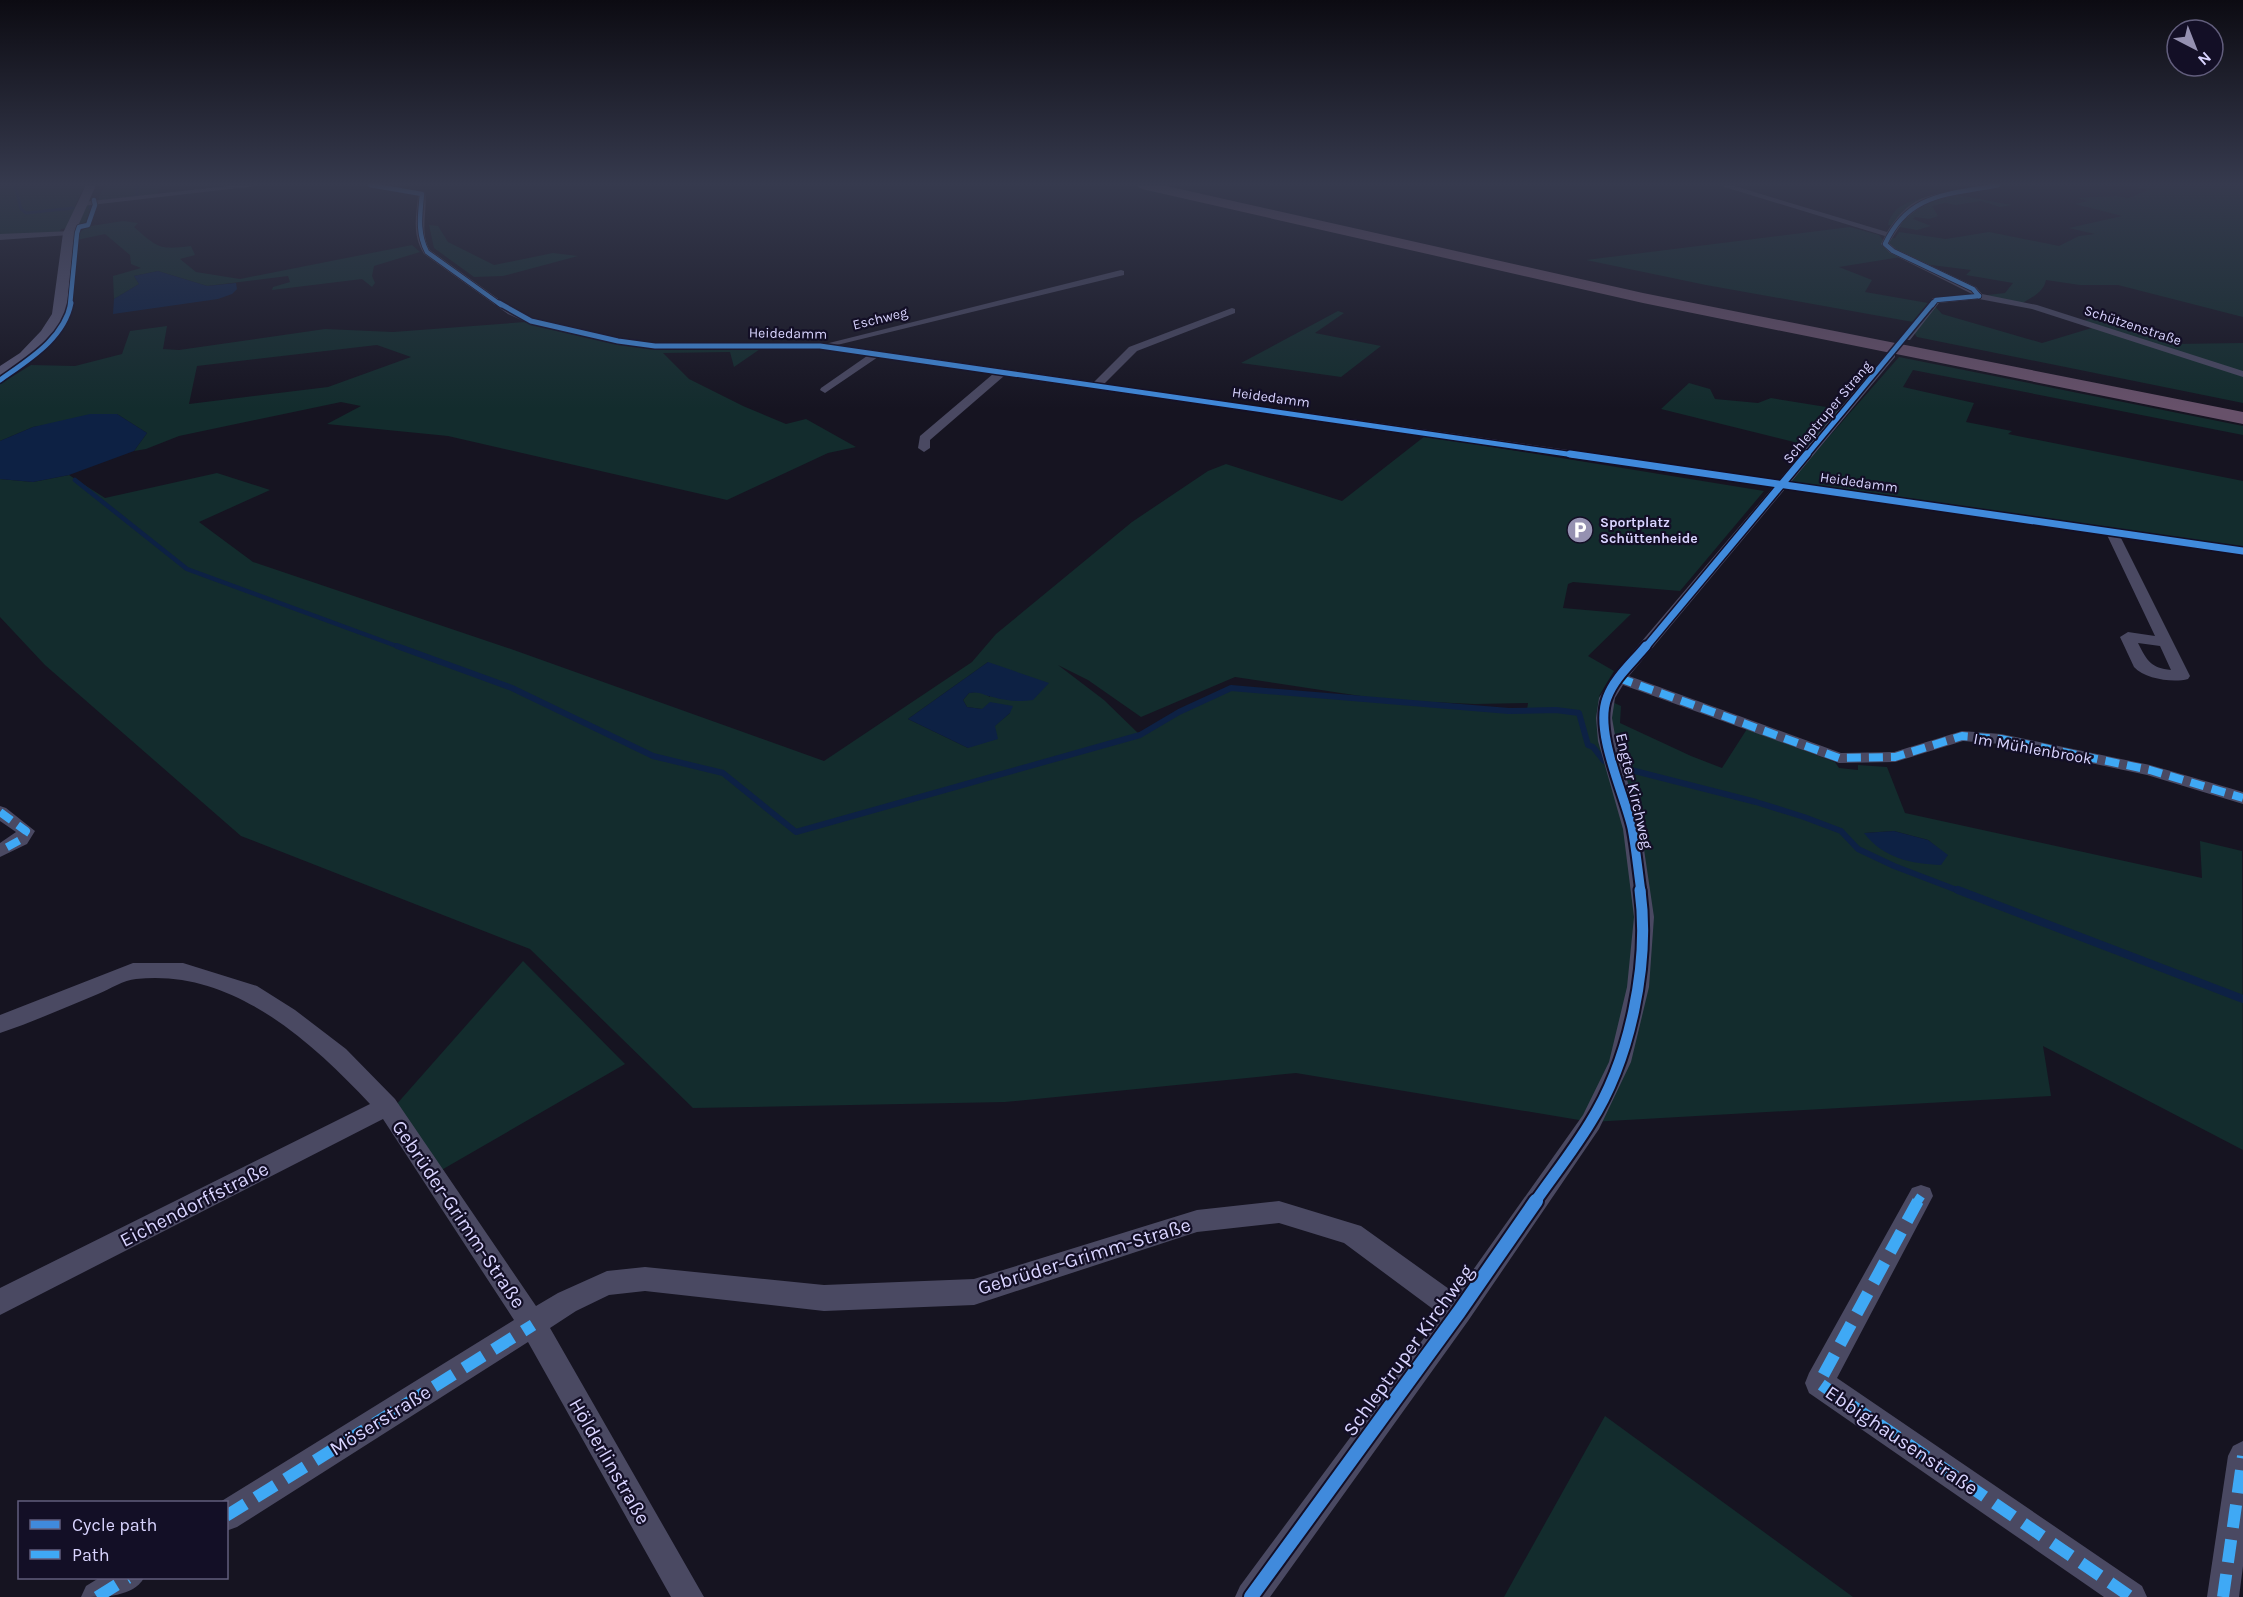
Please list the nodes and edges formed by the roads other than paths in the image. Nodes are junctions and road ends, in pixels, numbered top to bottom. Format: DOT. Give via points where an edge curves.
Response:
graph roads {
  1 [pos="66,260"];
  2 [pos="438,260"];
  3 [pos="1472,260"];
  4 [pos="1499,260"];
  5 [pos="1912,260"];
  6 [pos="1121,273"];
  7 [pos="1979,296"];
  8 [pos="1232,311"];
  9 [pos="1906,338"];
  10 [pos="820,346"];
  11 [pos="876,354"];
  12 [pos="1891,355"];
  13 [pos="1002,372"];
  14 [pos="0,373"];
  15 [pos="2243,374"];
  16 [pos="1097,385"];
  17 [pos="825,390"];
  18 [pos="2243,410"];
  19 [pos="2243,418"];
  20 [pos="924,448"];
  21 [pos="1782,485"];
  22 [pos="2112,532"];
  23 [pos="2243,551"];
  24 [pos="2166,642"];
  25 [pos="1619,678"];
  26 [pos="2243,798"];
  27 [pos="0,812"];
  28 [pos="0,851"];
  29 [pos="0,1024"];
  30 [pos="387,1106"];
  31 [pos="1591,1122"];
  32 [pos="1921,1196"];
  33 [pos="0,1302"];
  34 [pos="1459,1312"];
  35 [pos="533,1324"];
  36 [pos="2243,1456"];
  37 [pos="228,1515"];
  38 [pos="126,1579"];
  39 [pos="97,1597"];
  40 [pos="688,1597"];
  41 [pos="1251,1597"];
  42 [pos="2131,1597"];
  43 [pos="2223,1597"];
  1 -- 14 [label="main road" via="59,314 25,356"];
  2 -- 10 [label="street, Heidedamm" via="511,312 531,321 618,341 656,346"];
  3 -- 19 [label="highway" via="1643,298"];
  4 -- 18 [label="highway" via="1644,292"];
  5 -- 7 [label="street"];
  6 -- 10 [label="street, Eschweg"];
  7 -- 9 [label="street" via="1936,300"];
  7 -- 15 [label="street, Schützenstraße" via="2034,307"];
  8 -- 16 [label="street" via="1133,349"];
  10 -- 11 [label="street, Heidedamm"];
  11 -- 13 [label="street, Heidedamm"];
  11 -- 17 [label="street"];
  12 -- 21 [label="street, Schleptruper Strang"];
  13 -- 16 [label="street, Heidedamm"];
  13 -- 20 [label="street" via="924,439"];
  16 -- 21 [label="street, Heidedamm"];
  21 -- 22 [label="street, Heidedamm"];
  21 -- 25 [label="street, Engter Kirchweg"];
  22 -- 23 [label="street, Heidedamm"];
  22 -- 24 [label="street"];
  25 -- 26 [label="street, Im Mühlenbrook" via="1839,758 1895,757 1962,736 2001,739 2150,770"];
  25 -- 31 [label="street, Engter Kirchweg" via="1607,698 1605,730 1632,829 1644,917 1638,987 1620,1062"];
  27 -- 28 [label="street" via="26,831 20,840"];
  29 -- 30 [label="street, Gebrüder-Grimm-Straße" via="132,971 183,971 249,992 276,1009 338,1055"];
  30 -- 33 [label="street, Eichendorffstraße"];
  30 -- 35 [label="street, Gebrüder-Grimm-Straße"];
  31 -- 34 [label="street, Schleptruper Kirchweg"];
  32 -- 42 [label="street, Ebbighausenstraße" via="1819,1383"];
  34 -- 35 [label="street, Gebrüder-Grimm-Straße" via="1352,1234 1279,1212 1197,1221 974,1292 824,1298 645,1279 607,1284 567,1302"];
  34 -- 41 [label="street, Schleptruper Kirchweg"];
  35 -- 37 [label="street, Möserstraße"];
  35 -- 40 [label="street, Hölderlinstraße"];
  36 -- 43 [label="street"];
  38 -- 39 [label="street"];
}
